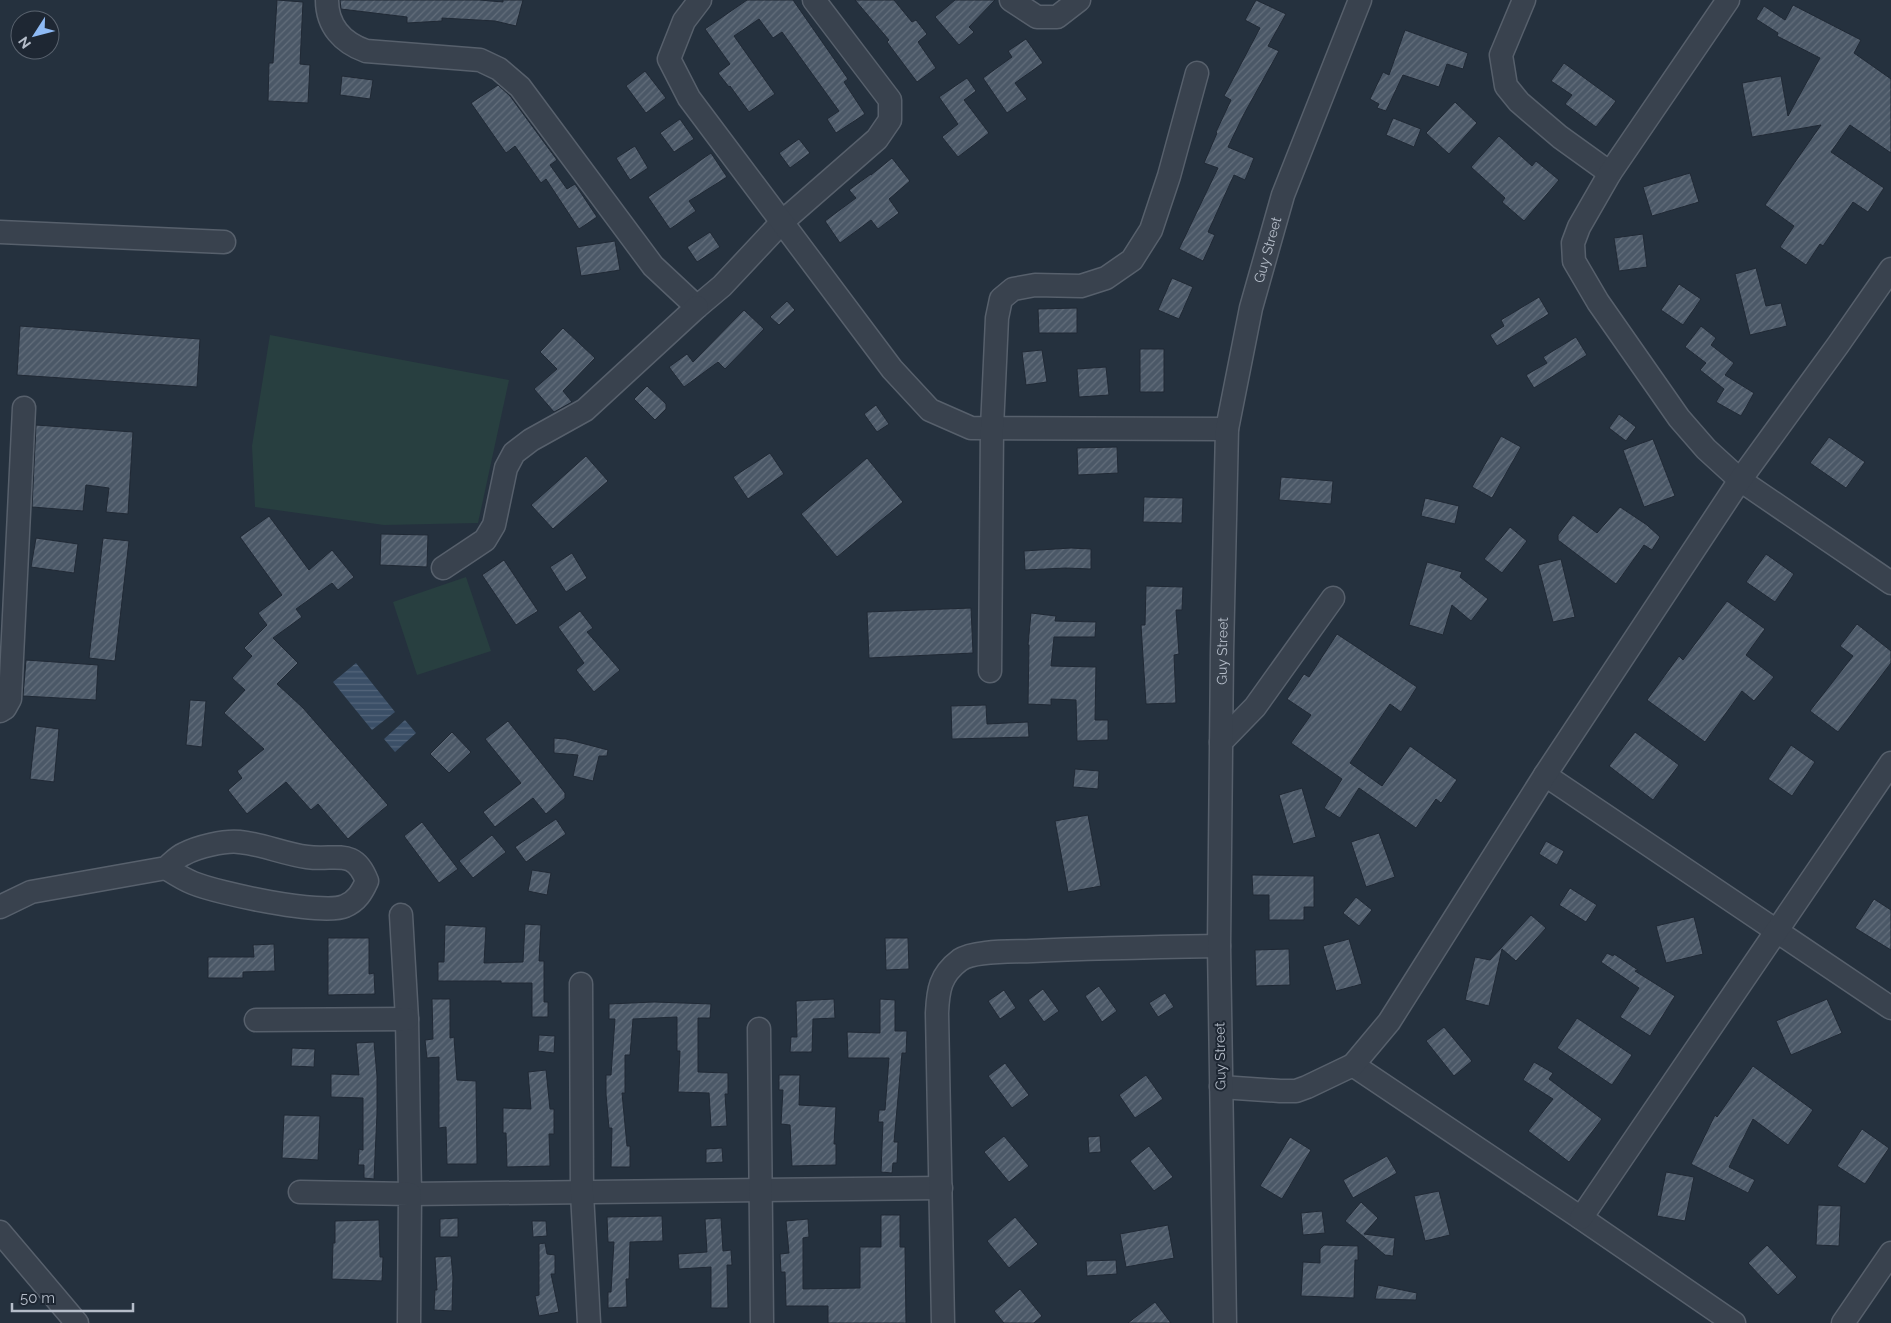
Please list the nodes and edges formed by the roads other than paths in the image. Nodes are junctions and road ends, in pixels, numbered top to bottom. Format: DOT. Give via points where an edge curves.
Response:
graph roads {
  1 [pos="327,0"];
  2 [pos="700,0"];
  3 [pos="814,0"];
  4 [pos="1011,0"];
  5 [pos="1079,0"];
  6 [pos="1360,0"];
  7 [pos="1524,0"];
  8 [pos="1728,0"];
  9 [pos="1197,73"];
  10 [pos="1610,174"];
  11 [pos="782,222"];
  12 [pos="0,232"];
  13 [pos="224,242"];
  14 [pos="1891,269"];
  15 [pos="697,307"];
  16 [pos="24,408"];
  17 [pos="992,428"];
  18 [pos="1227,428"];
  19 [pos="1740,480"];
  20 [pos="443,568"];
  21 [pos="1891,583"];
  22 [pos="1334,598"];
  23 [pos="990,671"];
  24 [pos="0,711"];
  25 [pos="1221,742"];
  26 [pos="1891,763"];
  27 [pos="1545,775"];
  28 [pos="166,868"];
  29 [pos="0,907"];
  30 [pos="401,915"];
  31 [pos="1778,930"];
  32 [pos="1218,946"];
  33 [pos="581,984"];
  34 [pos="1891,1008"];
  35 [pos="407,1019"];
  36 [pos="256,1020"];
  37 [pos="759,1029"];
  38 [pos="1353,1065"];
  39 [pos="1221,1087"];
  40 [pos="941,1188"];
  41 [pos="761,1190"];
  42 [pos="300,1192"];
  43 [pos="582,1193"];
  44 [pos="410,1194"];
  45 [pos="1582,1218"];
  46 [pos="0,1232"];
  47 [pos="1891,1253"];
  48 [pos="77,1323"];
  49 [pos="409,1323"];
  50 [pos="589,1323"];
  51 [pos="762,1323"];
  52 [pos="943,1323"];
  53 [pos="1225,1323"];
  54 [pos="1734,1323"];
  55 [pos="1843,1323"];
  1 -- 15 [label="street" via="332,24 353,46 366,51 480,60 520,87 653,266"];
  2 -- 11 [label="street" via="684,21 669,59 689,98"];
  3 -- 11 [label="street" via="890,100 890,120 878,138"];
  4 -- 5 [label="street" via="1037,17 1057,17"];
  6 -- 18 [label="street, Guy Street" via="1283,195 1251,308"];
  7 -- 10 [label="street" via="1501,55 1506,86 1519,102 1560,137"];
  8 -- 10 [label="street"];
  9 -- 17 [label="street" via="1151,230 1132,260 1106,278 1081,286 1035,285 1013,289 1001,299 997,318"];
  10 -- 19 [label="street" via="1579,227 1573,243 1574,261 1598,302 1679,418"];
  11 -- 15 [label="street" via="722,286"];
  11 -- 17 [label="street" via="892,369 930,410 971,428"];
  12 -- 13 [label="street"];
  14 -- 19 [label="street"];
  15 -- 20 [label="street" via="585,410 514,453 506,468 494,525 485,540"];
  16 -- 24 [label="street" via="10,699"];
  17 -- 18 [label="street"];
  17 -- 23 [label="street"];
  18 -- 25 [label="street, Guy Street"];
  19 -- 21 [label="street"];
  19 -- 27 [label="street"];
  22 -- 25 [label="street" via="1255,707"];
  25 -- 32 [label="street, Guy Street"];
  26 -- 31 [label="street"];
  27 -- 31 [label="street"];
  27 -- 38 [label="street" via="1389,1022"];
  28 -- 28 [label="street" via="189,851 238,841 307,857 352,859 362,868 367,881 360,896 344,907 323,909 219,892"];
  28 -- 29 [label="street" via="31,892"];
  30 -- 35 [label="street"];
  31 -- 34 [label="street"];
  31 -- 45 [label="street"];
  32 -- 39 [label="street, Guy Street"];
  32 -- 40 [label="street" via="1000,952 962,959 945,974 938,988"];
  33 -- 43 [label="street"];
  35 -- 36 [label="street"];
  35 -- 44 [label="street"];
  37 -- 41 [label="street"];
  38 -- 39 [label="street" via="1296,1091"];
  38 -- 45 [label="street"];
  39 -- 53 [label="street, Guy Street"];
  40 -- 41 [label="street"];
  40 -- 52 [label="street"];
  41 -- 43 [label="street"];
  41 -- 51 [label="street"];
  42 -- 44 [label="street"];
  43 -- 44 [label="street"];
  43 -- 50 [label="street"];
  44 -- 49 [label="street"];
  45 -- 54 [label="street"];
  46 -- 48 [label="street"];
  47 -- 55 [label="street"];
}
